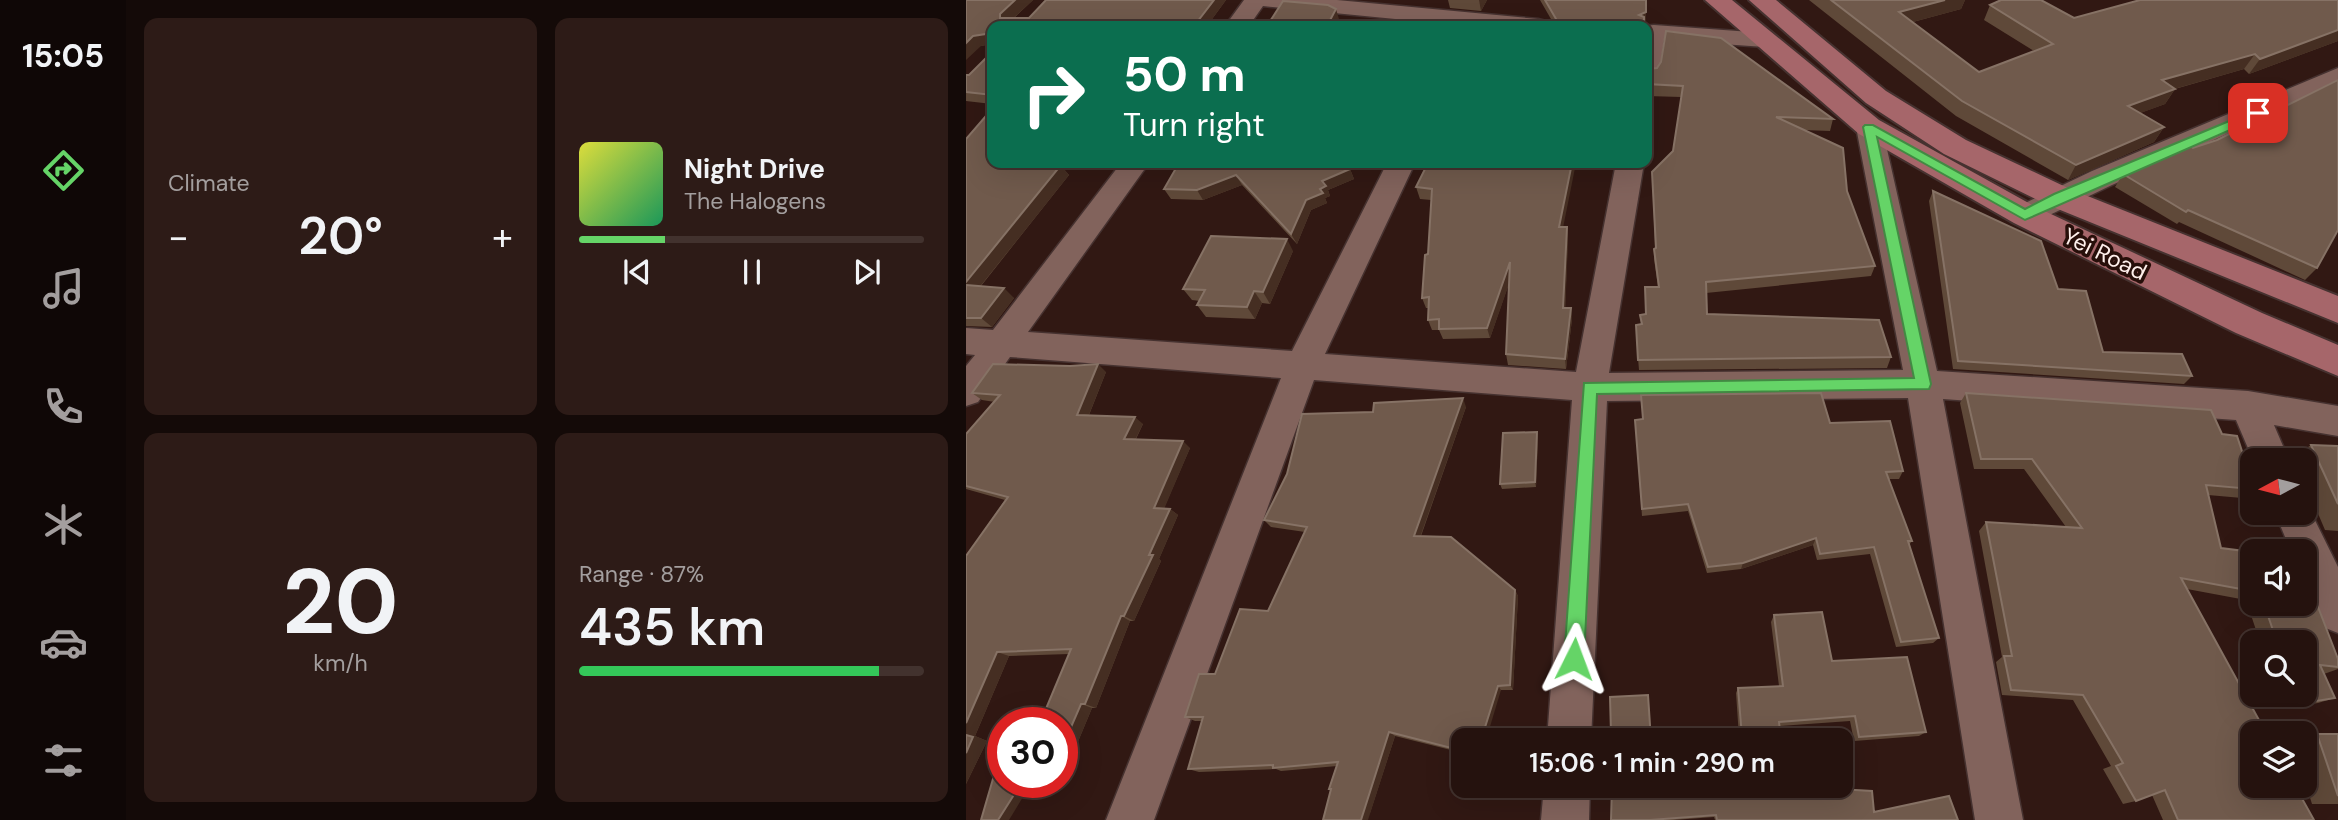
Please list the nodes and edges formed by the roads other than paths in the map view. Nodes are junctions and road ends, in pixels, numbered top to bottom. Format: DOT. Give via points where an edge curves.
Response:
graph roads {
  1 [pos="1256,0"];
  2 [pos="1265,0"];
  3 [pos="1717,0"];
  4 [pos="1760,0"];
  5 [pos="1241,21"];
  6 [pos="1460,21"];
  7 [pos="1652,32"];
  8 [pos="1765,40"];
  9 [pos="2338,75"];
  10 [pos="1869,127"];
  11 [pos="1131,168"];
  12 [pos="1399,168"];
  13 [pos="1629,168"];
  14 [pos="2059,197"];
  15 [pos="2025,215"];
  16 [pos="2338,310"];
  17 [pos="966,341"];
  18 [pos="1000,345"];
  19 [pos="2338,361"];
  20 [pos="1302,366"];
  21 [pos="1923,384"];
  22 [pos="1590,387"];
  23 [pos="966,392"];
  24 [pos="2248,406"];
  25 [pos="2338,421"];
  26 [pos="2266,448"];
  27 [pos="2299,525"];
  28 [pos="2338,613"];
  29 [pos="1570,728"];
  30 [pos="1566,798"];
  31 [pos="1130,820"];
  32 [pos="1565,820"];
  33 [pos="1999,820"];
  1 -- 5 [label="street"];
  2 -- 6 [label="street"];
  3 -- 8 [label="main road, Yei Road"];
  4 -- 14 [label="main road, Yei Road" via="1876,97 1955,147"];
  7 -- 8 [label="street"];
  8 -- 10 [label="main road, Yei Road"];
  9 -- 14 [label="street"];
  10 -- 15 [label="main road, Yei Road"];
  10 -- 21 [label="street"];
  11 -- 18 [label="street"];
  12 -- 20 [label="street"];
  13 -- 22 [label="street"];
  14 -- 15 [label="street"];
  14 -- 16 [label="main road, Yei Road"];
  15 -- 19 [label="main road, Yei Road"];
  17 -- 18 [label="street"];
  18 -- 20 [label="street"];
  18 -- 23 [label="street"];
  20 -- 22 [label="street"];
  20 -- 31 [label="street"];
  21 -- 22 [label="street"];
  21 -- 24 [label="street"];
  21 -- 33 [label="street"];
  22 -- 29 [label="street"];
  24 -- 25 [label="street"];
  24 -- 26 [label="street"];
  27 -- 28 [label="street"];
  30 -- 32 [label="street"];
}
